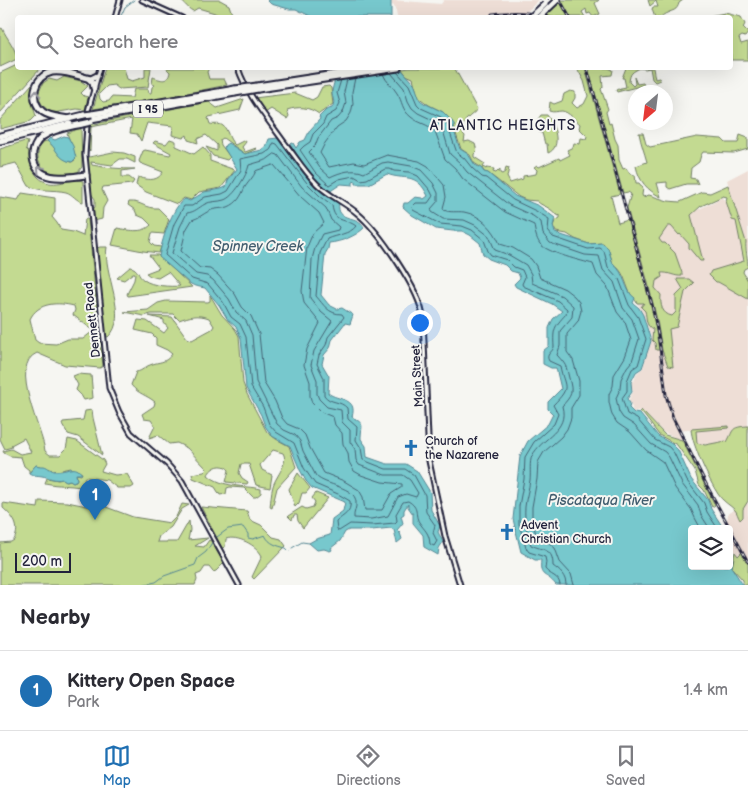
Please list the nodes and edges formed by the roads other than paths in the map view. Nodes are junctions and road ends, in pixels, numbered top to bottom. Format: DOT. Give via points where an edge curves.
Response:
graph roads {
  1 [pos="120,0"];
  2 [pos="142,0"];
  3 [pos="557,0"];
  4 [pos="547,1"];
  5 [pos="116,15"];
  6 [pos="175,15"];
  7 [pos="533,15"];
  8 [pos="541,15"];
  9 [pos="99,70"];
  10 [pos="239,70"];
  11 [pos="362,70"];
  12 [pos="385,70"];
  13 [pos="97,76"];
  14 [pos="89,79"];
  15 [pos="94,88"];
  16 [pos="204,97"];
  17 [pos="69,118"];
  18 [pos="91,118"];
  19 [pos="83,120"];
  20 [pos="0,136"];
  21 [pos="0,141"];
  22 [pos="86,175"];
  23 [pos="240,585"];
  24 [pos="460,585"];
  1 -- 5 [label="main road"];
  2 -- 6 [label="main road"];
  3 -- 8 [label="highway, bridge"];
  4 -- 7 [label="highway, bridge"];
  9 -- 13 [label="main road, Dennett Road"];
  10 -- 24 [label="main road, Main Street" via="251,95 310,177 374,228 421,308 429,461 445,536"];
  11 -- 16 [label="highway, I 95, bridge"];
  12 -- 16 [label="highway, I 95, bridge"];
  13 -- 14 [label="highway"];
  13 -- 15 [label="main road, Dennett Road"];
  14 -- 15 [label="highway"];
  17 -- 14 [label="highway, one-way" via="50,116 39,108 34,97 36,85 44,76 55,72"];
  15 -- 22 [label="main road, Dennett Road" via="86,125"];
  16 -- 18 [label="highway, I 95"];
  16 -- 18 [label="highway, I 95"];
  17 -- 19 [label="highway, I 95"];
  17 -- 20 [label="highway, I 95"];
  18 -- 19 [label="highway, I 95, bridge"];
  18 -- 19 [label="highway, bridge"];
  19 -- 21 [label="highway, I 95"];
  22 -- 19 [label="highway, one-way" via="48,176 38,169 33,155 45,135"];
  22 -- 23 [label="main road, Dennett Road" via="112,397 133,436 178,476"];
}
